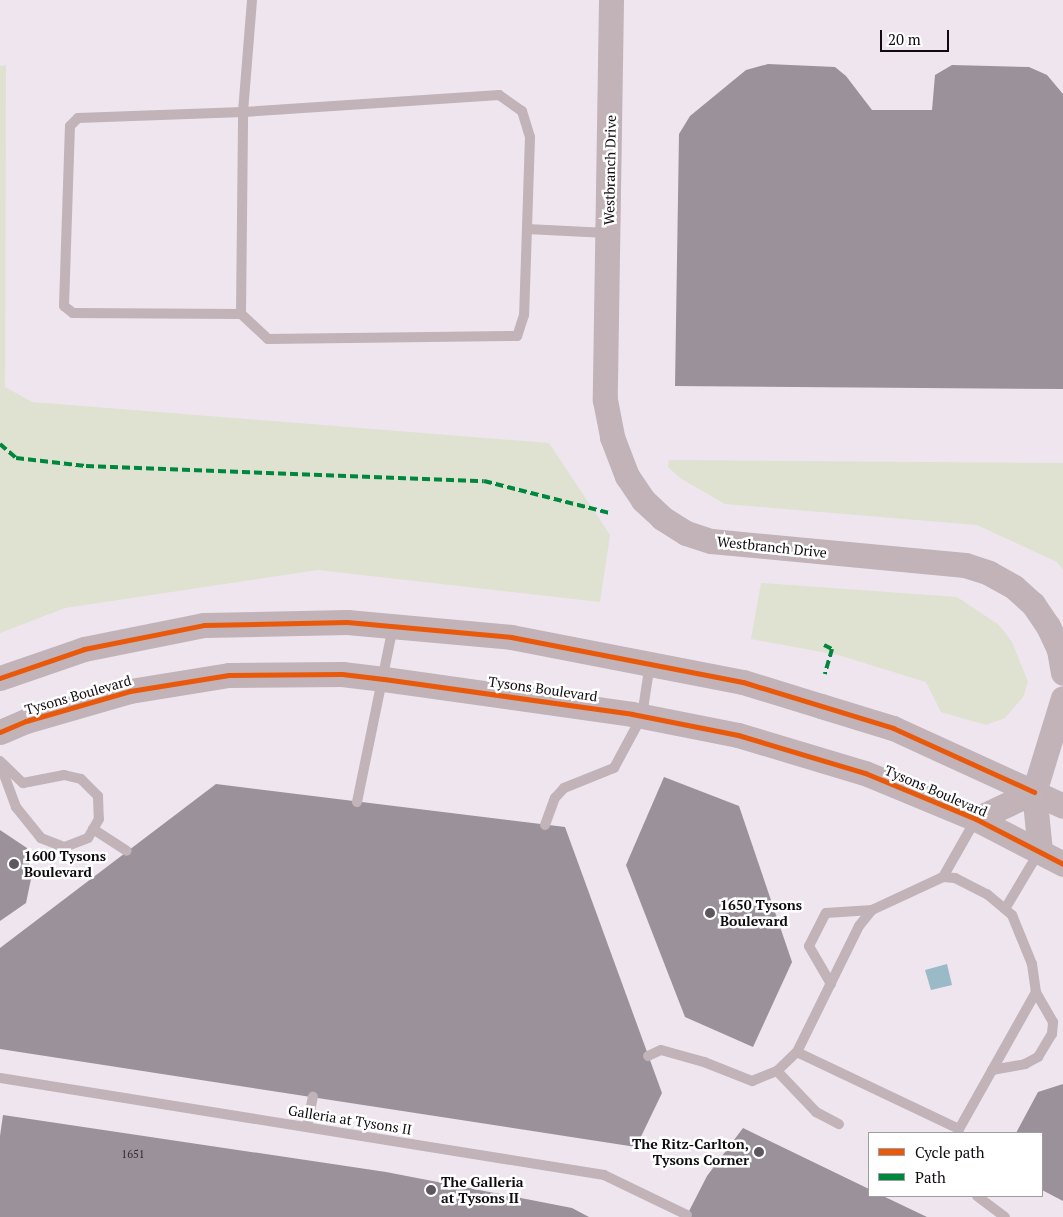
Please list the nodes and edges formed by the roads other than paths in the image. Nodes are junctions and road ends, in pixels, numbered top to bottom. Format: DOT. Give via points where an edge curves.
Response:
graph roads {
  1 [pos="252,0"];
  2 [pos="611,0"];
  3 [pos="243,112"];
  4 [pos="527,229"];
  5 [pos="608,233"];
  6 [pos="241,314"];
  7 [pos="393,626"];
  8 [pos="650,662"];
  9 [pos="1063,673"];
  10 [pos="0,678"];
  11 [pos="384,679"];
  12 [pos="1063,698"];
  13 [pos="642,716"];
  14 [pos="0,732"];
  15 [pos="0,762"];
  16 [pos="1034,792"];
  17 [pos="357,802"];
  18 [pos="1063,806"];
  19 [pos="976,819"];
  20 [pos="545,825"];
  21 [pos="93,829"];
  22 [pos="127,851"];
  23 [pos="1040,851"];
  24 [pos="1063,864"];
  25 [pos="943,877"];
  26 [pos="1005,909"];
  27 [pos="872,910"];
  28 [pos="830,984"];
  29 [pos="1036,992"];
  30 [pos="797,1052"];
  31 [pos="648,1056"];
  32 [pos="992,1070"];
  33 [pos="777,1071"];
  34 [pos="0,1078"];
  35 [pos="313,1097"];
  36 [pos="839,1124"];
  37 [pos="308,1127"];
  38 [pos="958,1131"];
  39 [pos="978,1197"];
  40 [pos="687,1215"];
  41 [pos="1006,1217"];
  1 -- 3 [label="lane"];
  2 -- 5 [label="street, Westbranch Drive"];
  3 -- 4 [label="lane" via="499,95 522,111 530,137"];
  3 -- 6 [label="lane"];
  3 -- 6 [label="lane" via="78,118 70,126 64,306 73,313"];
  4 -- 5 [label="lane"];
  4 -- 6 [label="lane" via="524,315 517,336 268,339"];
  5 -- 9 [label="street, Westbranch Drive" via="606,400 616,451 626,476 643,500 662,518 686,533 711,541 964,565 989,572 1014,587 1033,604 1059,650"];
  7 -- 8 [label="street" via="511,637"];
  7 -- 10 [label="street" via="337,622 204,625 84,648"];
  7 -- 11 [label="lane"];
  8 -- 13 [label="lane"];
  8 -- 16 [label="street" via="743,682 892,728"];
  11 -- 13 [label="street, Tysons Boulevard"];
  11 -- 14 [label="street, Tysons Boulevard" via="342,674 229,675 130,690"];
  11 -- 17 [label="lane"];
  12 -- 16 [label="street"];
  13 -- 19 [label="street, Tysons Boulevard" via="738,735 865,774"];
  13 -- 20 [label="lane" via="614,768 564,788 555,798"];
  15 -- 21 [label="lane" via="16,807 41,838 64,847 88,838"];
  15 -- 21 [label="lane" via="23,783 64,775 82,779 98,796 100,819"];
  16 -- 18 [label="street"];
  16 -- 19 [label="street"];
  16 -- 23 [label="street"];
  19 -- 23 [label="street, Tysons Boulevard"];
  19 -- 25 [label="lane"];
  21 -- 22 [label="lane"];
  23 -- 24 [label="street, Tysons Boulevard"];
  23 -- 26 [label="lane"];
  25 -- 26 [label="lane" via="971,886"];
  25 -- 27 [label="lane"];
  26 -- 29 [label="lane" via="1012,915 1032,964"];
  27 -- 28 [label="lane" via="858,926"];
  27 -- 28 [label="lane" via="826,914 809,946"];
  28 -- 30 [label="lane"];
  29 -- 32 [label="lane"];
  29 -- 32 [label="lane" via="1054,1022 1052,1034 1038,1057 1025,1064"];
  30 -- 33 [label="lane"];
  30 -- 38 [label="lane"];
  31 -- 33 [label="lane" via="661,1050 704,1062 752,1082"];
  32 -- 38 [label="lane"];
  33 -- 36 [label="lane" via="816,1112"];
  34 -- 37 [label="lane, Galleria at Tysons II"];
  35 -- 37 [label="lane"];
  37 -- 40 [label="lane, Galleria at Tysons II" via="604,1174"];
  39 -- 41 [label="lane"];
}
